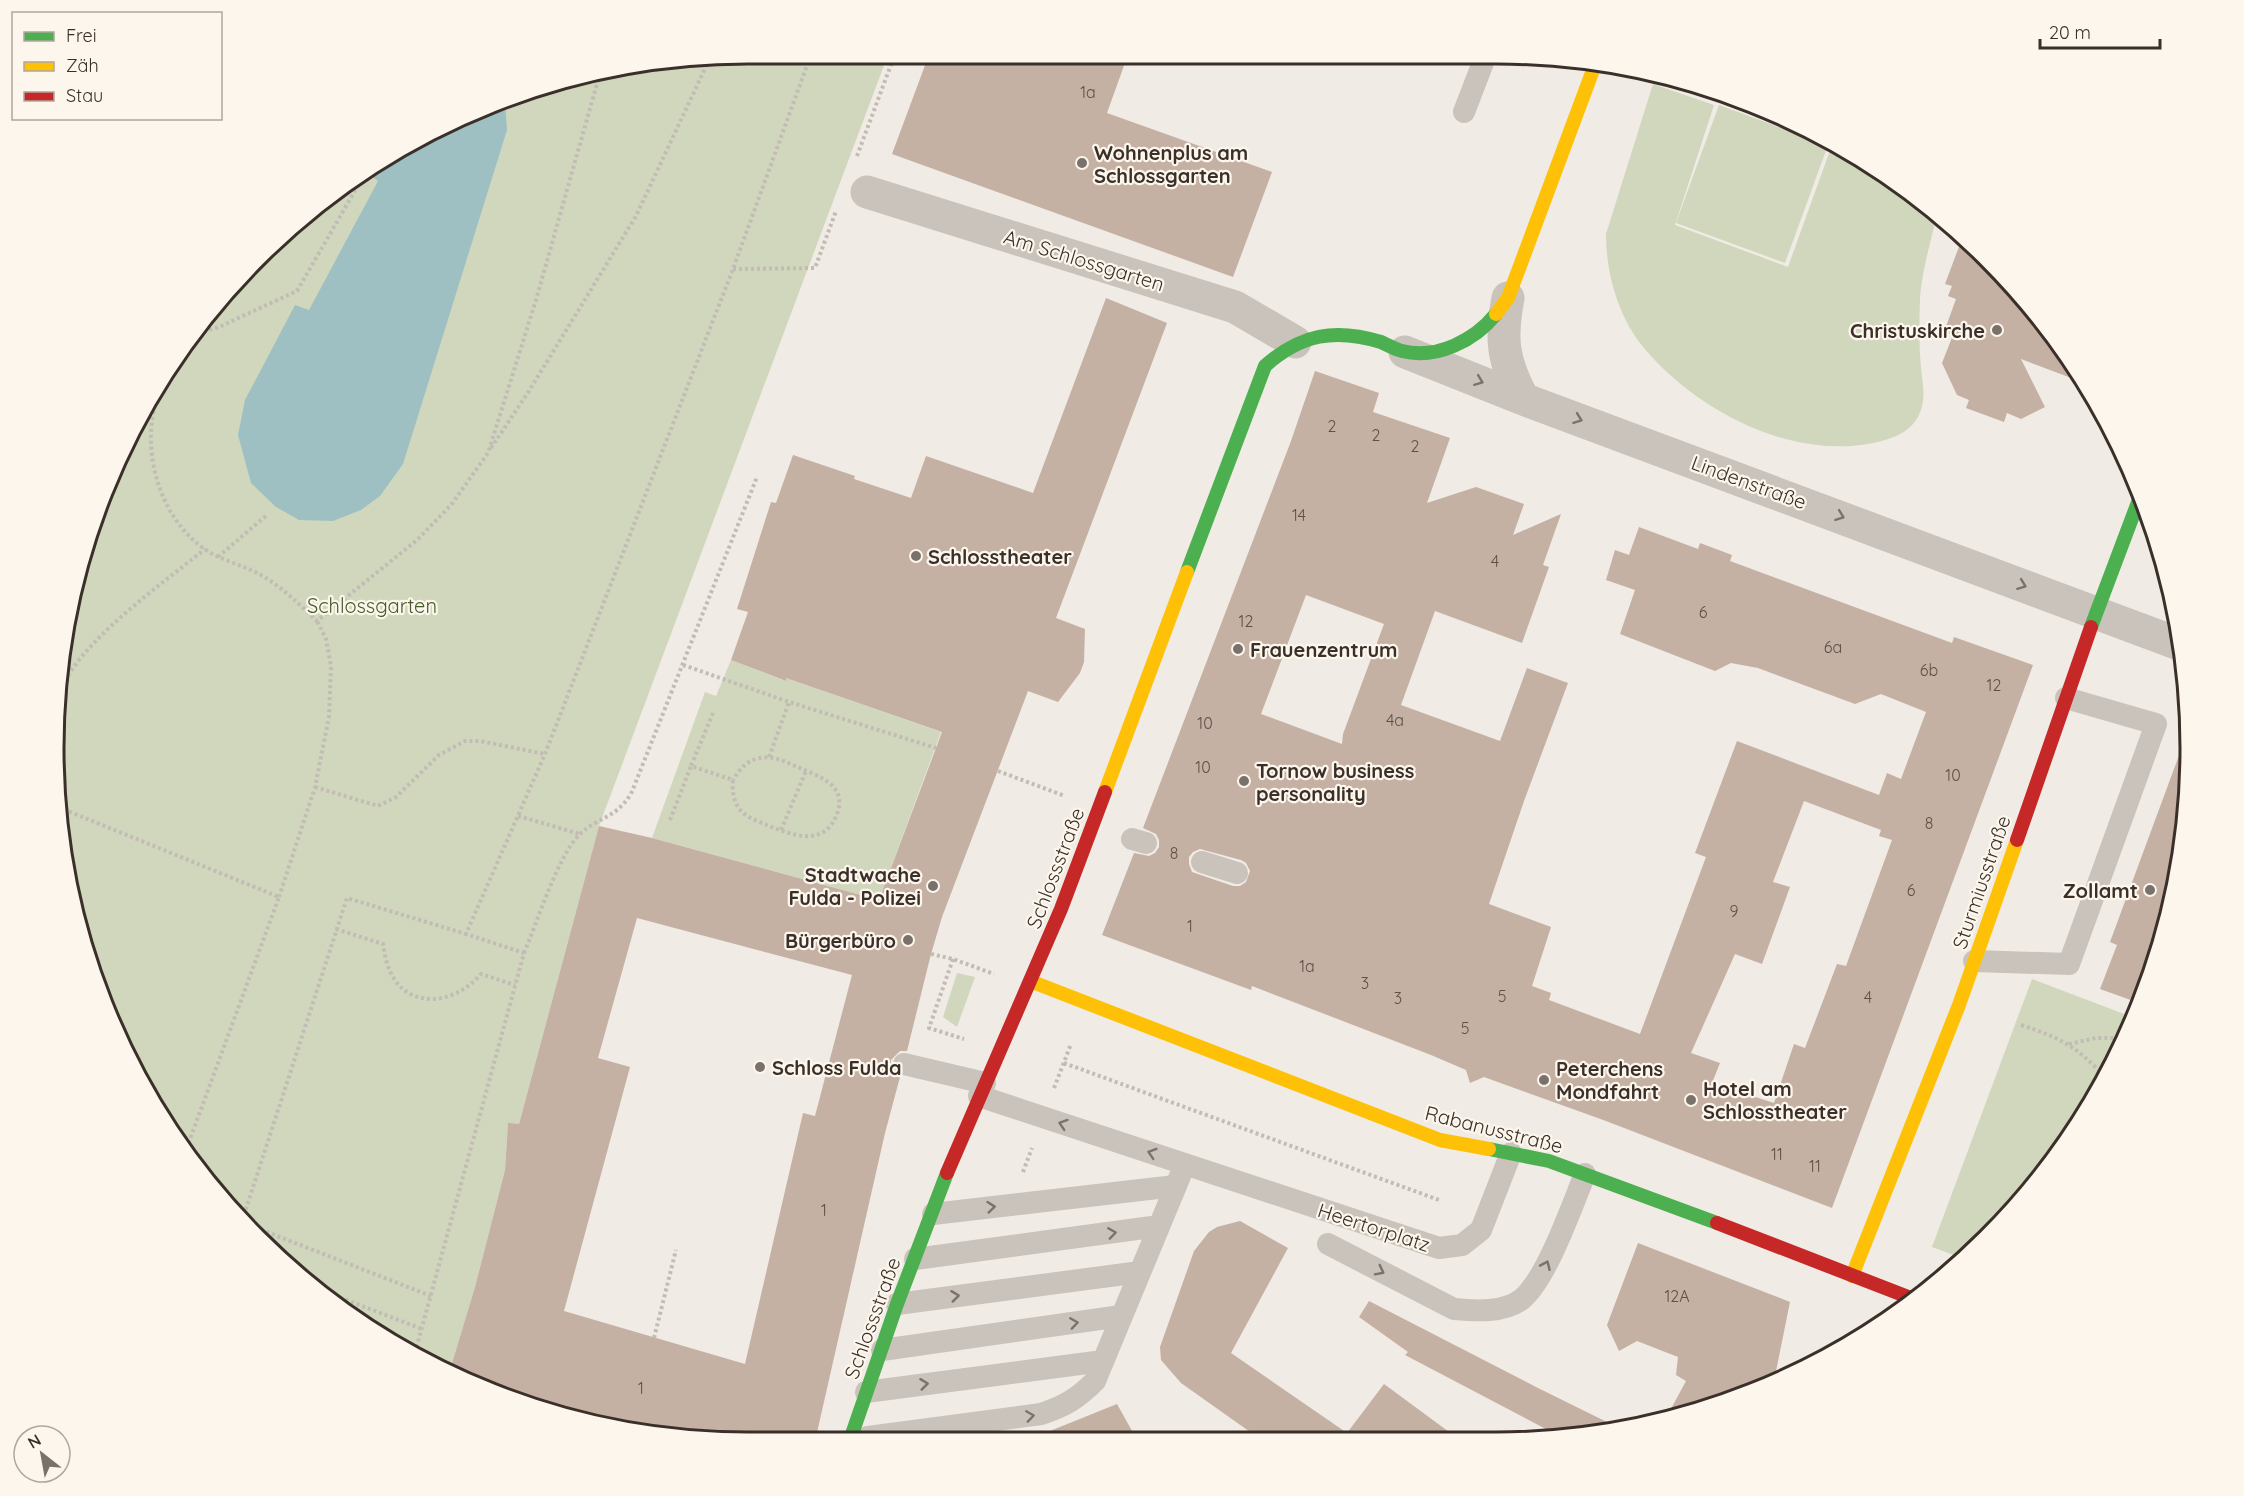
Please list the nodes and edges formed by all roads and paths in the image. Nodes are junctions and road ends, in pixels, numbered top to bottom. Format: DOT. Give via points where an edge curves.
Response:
graph roads {
  1 [pos="808,64"];
  2 [pos="891,64"];
  3 [pos="1482,64"];
  4 [pos="706,66"];
  5 [pos="1593,71"];
  6 [pos="597,82"];
  7 [pos="1464,112"];
  8 [pos="857,157"];
  9 [pos="356,188"];
  10 [pos="867,192"];
  11 [pos="815,268"];
  12 [pos="733,269"];
  13 [pos="1508,298"];
  14 [pos="207,330"];
  15 [pos="1306,339"];
  16 [pos="1405,352"];
  17 [pos="1523,399"];
  18 [pos="153,411"];
  19 [pos="488,453"];
  20 [pos="757,477"];
  21 [pos="2136,509"];
  22 [pos="268,514"];
  23 [pos="205,549"];
  24 [pos="218,556"];
  25 [pos="2096,613"];
  26 [pos="317,621"];
  27 [pos="2171,641"];
  28 [pos="683,665"];
  29 [pos="69,674"];
  30 [pos="2066,698"];
  31 [pos="789,702"];
  32 [pos="713,713"];
  33 [pos="936,748"];
  34 [pos="545,754"];
  35 [pos="769,757"];
  36 [pos="691,766"];
  37 [pos="806,771"];
  38 [pos="998,771"];
  39 [pos="733,780"];
  40 [pos="315,787"];
  41 [pos="1066,797"];
  42 [pos="68,811"];
  43 [pos="518,816"];
  44 [pos="670,820"];
  45 [pos="781,830"];
  46 [pos="580,834"];
  47 [pos="1202,862"];
  48 [pos="1237,873"];
  49 [pos="279,897"];
  50 [pos="336,929"];
  51 [pos="466,934"];
  52 [pos="524,953"];
  53 [pos="931,954"];
  54 [pos="953,958"];
  55 [pos="1974,961"];
  56 [pos="994,974"];
  57 [pos="1030,981"];
  58 [pos="515,985"];
  59 [pos="2021,1025"];
  60 [pos="2114,1038"];
  61 [pos="967,1040"];
  62 [pos="1071,1044"];
  63 [pos="2069,1044"];
  64 [pos="904,1064"];
  65 [pos="1064,1064"];
  66 [pos="2098,1071"];
  67 [pos="1054,1088"];
  68 [pos="982,1090"];
  69 [pos="189,1141"];
  70 [pos="1034,1141"];
  71 [pos="1511,1153"];
  72 [pos="1185,1164"];
  73 [pos="1586,1174"];
  74 [pos="1021,1177"];
  75 [pos="1175,1186"];
  76 [pos="1439,1200"];
  77 [pos="246,1212"];
  78 [pos="933,1214"];
  79 [pos="1159,1226"];
  80 [pos="264,1230"];
  81 [pos="1328,1244"];
  82 [pos="676,1250"];
  83 [pos="915,1259"];
  84 [pos="1140,1272"];
  85 [pos="1851,1276"];
  86 [pos="431,1296"];
  87 [pos="1904,1296"];
  88 [pos="345,1300"];
  89 [pos="897,1304"];
  90 [pos="1121,1316"];
  91 [pos="422,1329"];
  92 [pos="654,1338"];
  93 [pos="417,1346"];
  94 [pos="882,1350"];
  95 [pos="1103,1361"];
  96 [pos="866,1392"];
  97 [pos="853,1432"];
  98 [pos="906,1432"];
  1 -- 12 [label="path"];
  2 -- 8 [label="path"];
  3 -- 7 [label="lane"];
  4 -- 19 [label="path" via="636,216 530,392"];
  5 -- 13 [label="street"];
  6 -- 19 [label="path"];
  9 -- 14 [label="path" via="297,291"];
  10 -- 15 [label="street, Am Schlossgarten" via="1235,307"];
  11 -- 12 [label="path"];
  12 -- 34 [label="path"];
  13 -- 16 [label="street" via="1495,318 1459,344 1441,352"];
  13 -- 17 [label="street" via="1504,350"];
  15 -- 16 [label="street, Lindenstraße" via="1339,334"];
  15 -- 57 [label="street, Schlossstraße" via="1279,351 1265,366 1061,909"];
  16 -- 17 [label="street, Lindenstraße, one-way"];
  17 -- 25 [label="street, Lindenstraße, one-way"];
  18 -- 23 [label="path" via="150,435 164,500 178,524"];
  19 -- 26 [label="path" via="451,505 417,540"];
  20 -- 28 [label="path"];
  21 -- 25 [label="street, Sturmiusstraße"];
  22 -- 24 [label="path"];
  23 -- 24 [label="path"];
  23 -- 29 [label="path" via="105,633"];
  24 -- 26 [label="path" via="288,593"];
  25 -- 27 [label="street, Lindenstraße"];
  25 -- 30 [label="street, Sturmiusstraße"];
  26 -- 40 [label="path" via="326,639 331,666 329,717"];
  28 -- 31 [label="path"];
  28 -- 46 [label="path" via="631,794 611,816"];
  30 -- 55 [label="street, Sturmiusstraße"];
  30 -- 55 [label="lane" via="2156,724 2068,964"];
  31 -- 33 [label="path"];
  31 -- 35 [label="path"];
  32 -- 36 [label="path"];
  34 -- 40 [label="path" via="465,741 439,755 396,797 378,806"];
  34 -- 43 [label="path"];
  35 -- 37 [label="path"];
  35 -- 39 [label="path" via="748,763"];
  36 -- 39 [label="path"];
  36 -- 44 [label="path"];
  37 -- 45 [label="path"];
  37 -- 45 [label="path" via="832,786 840,800 837,814 828,828 815,835 795,836"];
  38 -- 41 [label="path"];
  39 -- 45 [label="path" via="738,809"];
  40 -- 49 [label="path"];
  42 -- 49 [label="path"];
  43 -- 46 [label="path"];
  43 -- 51 [label="path"];
  46 -- 52 [label="path" via="566,851"];
  47 -- 48 [label="lane"];
  49 -- 69 [label="path"];
  50 -- 51 [label="path" via="346,898"];
  50 -- 58 [label="path" via="383,944 394,978 418,997 432,1001 447,998 466,990 481,974"];
  50 -- 77 [label="path"];
  51 -- 52 [label="path"];
  52 -- 58 [label="path"];
  53 -- 54 [label="path"];
  54 -- 56 [label="path"];
  54 -- 61 [label="path" via="929,1028"];
  55 -- 85 [label="street, Sturmiusstraße"];
  57 -- 68 [label="street, Schlossstraße"];
  57 -- 71 [label="street, Rabanusstraße" via="1440,1140"];
  58 -- 86 [label="path"];
  59 -- 63 [label="path"];
  60 -- 63 [label="path"];
  62 -- 65 [label="path"];
  63 -- 66 [label="path"];
  64 -- 68 [label="lane, Heertorplatz"];
  65 -- 67 [label="path"];
  65 -- 76 [label="path"];
  72 -- 68 [label="lane, Heertorplatz, one-way"];
  68 -- 78 [label="street, Schlossstraße"];
  70 -- 74 [label="path"];
  71 -- 72 [label="lane, Heertorplatz" via="1481,1230 1462,1245 1439,1248"];
  71 -- 73 [label="street, Rabanusstraße"];
  72 -- 75 [label="lane"];
  81 -- 73 [label="lane, one-way" via="1454,1309 1500,1308 1521,1299 1540,1279"];
  73 -- 85 [label="street, Rabanusstraße"];
  78 -- 75 [label="lane, one-way"];
  75 -- 79 [label="lane"];
  78 -- 83 [label="street, Schlossstraße"];
  83 -- 79 [label="lane, one-way"];
  79 -- 84 [label="lane"];
  80 -- 86 [label="path"];
  82 -- 92 [label="path"];
  83 -- 89 [label="street, Schlossstraße"];
  89 -- 84 [label="lane, one-way"];
  84 -- 90 [label="lane"];
  85 -- 87 [label="street, Rabanusstraße"];
  86 -- 91 [label="path"];
  88 -- 91 [label="path"];
  89 -- 94 [label="street, Schlossstraße"];
  94 -- 90 [label="lane, one-way"];
  90 -- 95 [label="lane"];
  91 -- 93 [label="path"];
  94 -- 96 [label="street, Schlossstraße"];
  96 -- 95 [label="lane, one-way"];
  98 -- 95 [label="lane, one-way" via="1041,1414 1078,1398 1095,1381"];
  96 -- 97 [label="street, Schlossstraße"];
}
